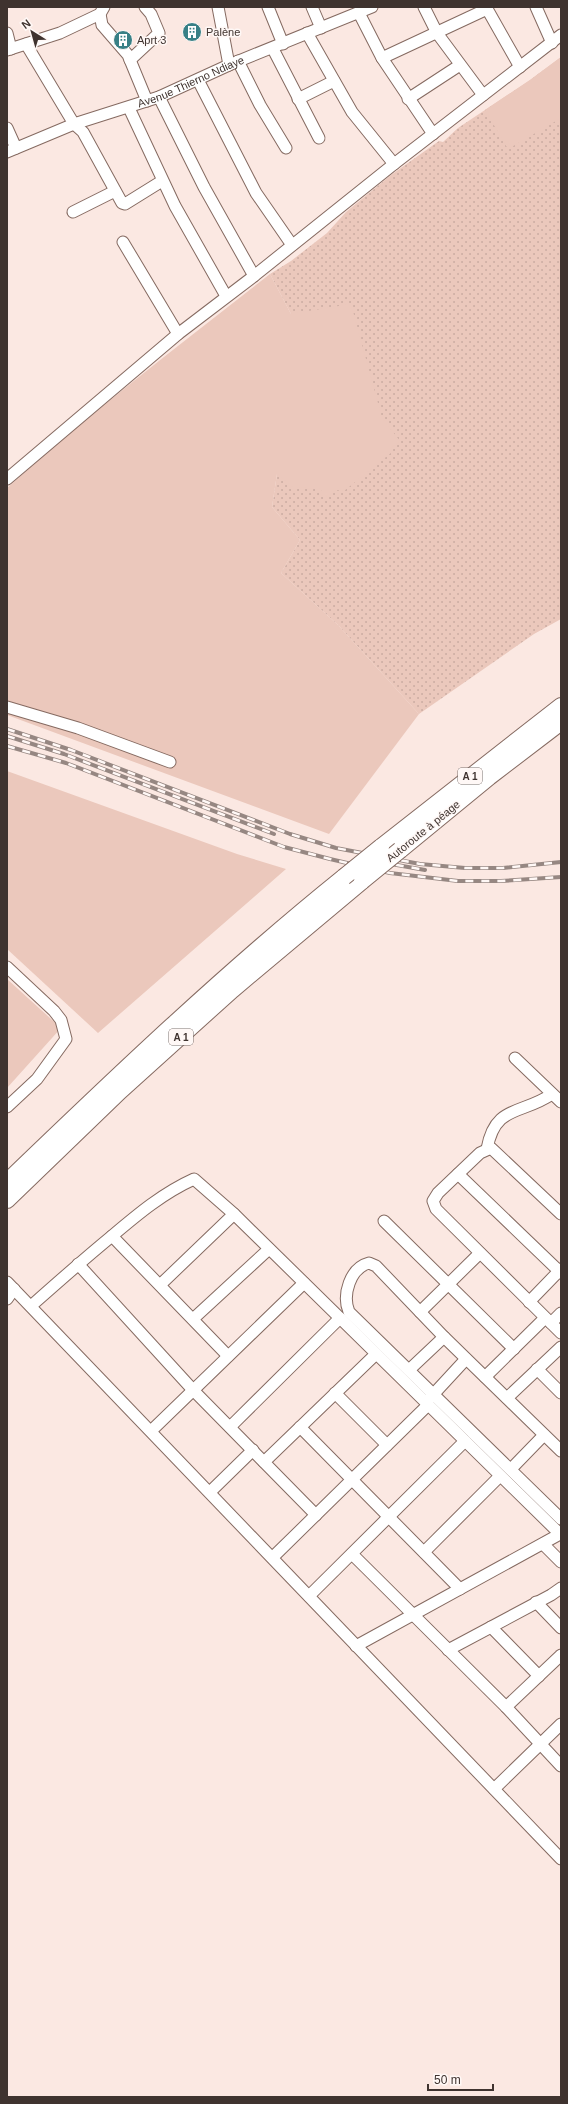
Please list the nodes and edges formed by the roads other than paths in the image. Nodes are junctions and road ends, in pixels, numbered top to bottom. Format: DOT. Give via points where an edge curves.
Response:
graph roads {
  1 [pos="145,7"];
  2 [pos="218,7"];
  3 [pos="268,7"];
  4 [pos="312,7"];
  5 [pos="424,7"];
  6 [pos="536,7"];
  7 [pos="487,8"];
  8 [pos="365,9"];
  9 [pos="102,11"];
  10 [pos="321,28"];
  11 [pos="7,33"];
  12 [pos="437,33"];
  13 [pos="307,34"];
  14 [pos="561,35"];
  15 [pos="552,43"];
  16 [pos="26,44"];
  17 [pos="283,44"];
  18 [pos="273,49"];
  19 [pos="9,50"];
  20 [pos="382,58"];
  21 [pos="130,60"];
  22 [pos="234,63"];
  23 [pos="460,65"];
  24 [pos="520,66"];
  25 [pos="198,80"];
  26 [pos="334,81"];
  27 [pos="159,96"];
  28 [pos="482,96"];
  29 [pos="298,99"];
  30 [pos="408,99"];
  31 [pos="147,101"];
  32 [pos="129,108"];
  33 [pos="74,124"];
  34 [pos="7,128"];
  35 [pos="433,134"];
  36 [pos="319,138"];
  37 [pos="286,148"];
  38 [pos="11,150"];
  39 [pos="394,164"];
  40 [pos="162,181"];
  41 [pos="115,190"];
  42 [pos="73,212"];
  43 [pos="123,242"];
  44 [pos="292,245"];
  45 [pos="254,276"];
  46 [pos="226,296"];
  47 [pos="178,334"];
  48 [pos="7,479"];
  49 [pos="561,706"];
  50 [pos="7,707"];
  51 [pos="561,722"];
  52 [pos="170,762"];
  53 [pos="7,967"];
  54 [pos="515,1058"];
  55 [pos="552,1094"];
  56 [pos="561,1102"];
  57 [pos="7,1107"];
  58 [pos="487,1148"];
  59 [pos="458,1174"];
  60 [pos="7,1182"];
  61 [pos="7,1200"];
  62 [pos="234,1214"];
  63 [pos="561,1214"];
  64 [pos="384,1221"];
  65 [pos="112,1236"];
  66 [pos="269,1249"];
  67 [pos="480,1253"];
  68 [pos="78,1264"];
  69 [pos="560,1271"];
  70 [pos="304,1283"];
  71 [pos="449,1284"];
  72 [pos="11,1285"];
  73 [pos="160,1285"];
  74 [pos="7,1299"];
  75 [pos="530,1302"];
  76 [pos="31,1306"];
  77 [pos="420,1312"];
  78 [pos="561,1314"];
  79 [pos="340,1318"];
  80 [pos="193,1319"];
  81 [pos="548,1321"];
  82 [pos="561,1333"];
  83 [pos="444,1337"];
  84 [pos="561,1347"];
  85 [pos="514,1349"];
  86 [pos="376,1354"];
  87 [pos="228,1356"];
  88 [pos="466,1358"];
  89 [pos="537,1369"];
  90 [pos="410,1370"];
  91 [pos="485,1377"];
  92 [pos="193,1390"];
  93 [pos="335,1393"];
  94 [pos="434,1393"];
  95 [pos="561,1393"];
  96 [pos="507,1398"];
  97 [pos="427,1404"];
  98 [pos="230,1427"];
  99 [pos="300,1427"];
  100 [pos="152,1431"];
  101 [pos="544,1435"];
  102 [pos="465,1442"];
  103 [pos="387,1445"];
  104 [pos="253,1450"];
  105 [pos="561,1451"];
  106 [pos="264,1462"];
  107 [pos="511,1469"];
  108 [pos="500,1476"];
  109 [pos="352,1479"];
  110 [pos="210,1492"];
  111 [pos="316,1515"];
  112 [pos="388,1518"];
  113 [pos="561,1519"];
  114 [pos="543,1544"];
  115 [pos="424,1552"];
  116 [pos="352,1554"];
  117 [pos="273,1557"];
  118 [pos="561,1562"];
  119 [pos="561,1588"];
  120 [pos="460,1589"];
  121 [pos="309,1596"];
  122 [pos="536,1602"];
  123 [pos="412,1615"];
  124 [pos="491,1627"];
  125 [pos="561,1628"];
  126 [pos="356,1646"];
  127 [pos="448,1650"];
  128 [pos="561,1655"];
  129 [pos="539,1676"];
  130 [pos="506,1707"];
  131 [pos="561,1724"];
  132 [pos="540,1744"];
  133 [pos="561,1766"];
  134 [pos="494,1789"];
  135 [pos="561,1858"];
  1 -- 21 [label="street" via="159,33"];
  2 -- 22 [label="street"];
  3 -- 17 [label="street"];
  4 -- 10 [label="street"];
  5 -- 12 [label="street"];
  6 -- 15 [label="street"];
  7 -- 12 [label="street"];
  7 -- 24 [label="street"];
  8 -- 10 [label="street, Avenue Thierno Ndiaye"];
  8 -- 20 [label="street"];
  9 -- 16 [label="street" via="60,33"];
  9 -- 21 [label="street" via="102,25"];
  10 -- 13 [label="street, Avenue Thierno Ndiaye"];
  11 -- 19 [label="street"];
  12 -- 20 [label="street"];
  12 -- 23 [label="street"];
  13 -- 17 [label="street, Avenue Thierno Ndiaye"];
  13 -- 26 [label="street"];
  14 -- 15 [label="street"];
  15 -- 24 [label="street"];
  16 -- 19 [label="street"];
  16 -- 33 [label="street"];
  17 -- 18 [label="street, Avenue Thierno Ndiaye"];
  18 -- 22 [label="street, Avenue Thierno Ndiaye"];
  18 -- 29 [label="street"];
  20 -- 30 [label="street"];
  21 -- 31 [label="street"];
  22 -- 25 [label="street, Avenue Thierno Ndiaye"];
  22 -- 37 [label="street"];
  23 -- 28 [label="street"];
  23 -- 30 [label="street"];
  24 -- 28 [label="street"];
  25 -- 27 [label="street, Avenue Thierno Ndiaye"];
  25 -- 44 [label="street" via="256,193"];
  26 -- 29 [label="street"];
  26 -- 39 [label="street" via="352,112"];
  27 -- 31 [label="street, Avenue Thierno Ndiaye"];
  27 -- 45 [label="street" via="204,187"];
  28 -- 35 [label="street"];
  29 -- 36 [label="street"];
  30 -- 35 [label="street"];
  31 -- 32 [label="street, Avenue Thierno Ndiaye"];
  32 -- 33 [label="street, Avenue Thierno Ndiaye"];
  32 -- 40 [label="street"];
  33 -- 38 [label="street, Avenue Thierno Ndiaye"];
  33 -- 41 [label="street" via="83,132"];
  34 -- 38 [label="street"];
  35 -- 39 [label="street"];
  39 -- 44 [label="street"];
  40 -- 41 [label="street" via="125,204"];
  40 -- 46 [label="street"];
  41 -- 42 [label="street"];
  43 -- 47 [label="street"];
  44 -- 45 [label="street"];
  45 -- 46 [label="street"];
  46 -- 47 [label="street"];
  47 -- 48 [label="street"];
  49 -- 60 [label="highway, A 1, bridge" via="286,924 161,1035"];
  50 -- 52 [label="street" via="78,728"];
  51 -- 61 [label="highway, Autoroute à péage / A 1, bridge" via="489,777 232,990 120,1091"];
  53 -- 57 [label="street" via="54,1011 61,1020 66,1039 37,1079"];
  54 -- 55 [label="street"];
  55 -- 56 [label="street"];
  55 -- 58 [label="street" via="541,1102 509,1112 492,1129"];
  58 -- 59 [label="street"];
  58 -- 63 [label="street" via="495,1150"];
  59 -- 67 [label="street" via="438,1193 433,1205"];
  59 -- 69 [label="street"];
  62 -- 65 [label="street" via="194,1179 161,1196"];
  62 -- 66 [label="street"];
  62 -- 73 [label="street"];
  64 -- 71 [label="street"];
  65 -- 68 [label="street"];
  65 -- 73 [label="street"];
  66 -- 70 [label="street"];
  66 -- 80 [label="street"];
  67 -- 71 [label="street"];
  67 -- 75 [label="street"];
  68 -- 76 [label="street"];
  68 -- 92 [label="street"];
  69 -- 75 [label="street"];
  70 -- 79 [label="street"];
  70 -- 87 [label="street"];
  71 -- 77 [label="street"];
  71 -- 85 [label="street"];
  72 -- 74 [label="street"];
  72 -- 76 [label="street"];
  73 -- 80 [label="street"];
  75 -- 81 [label="street"];
  76 -- 100 [label="street"];
  77 -- 83 [label="street"];
  77 -- 90 [label="street" via="372,1264 361,1267 348,1284 345,1300 349,1312"];
  78 -- 81 [label="street"];
  79 -- 86 [label="street"];
  79 -- 98 [label="street"];
  80 -- 87 [label="street"];
  81 -- 82 [label="street"];
  81 -- 85 [label="street"];
  83 -- 88 [label="street"];
  83 -- 90 [label="street"];
  84 -- 89 [label="street"];
  85 -- 91 [label="street"];
  86 -- 93 [label="street"];
  86 -- 97 [label="street"];
  87 -- 92 [label="street"];
  88 -- 91 [label="street"];
  88 -- 94 [label="street"];
  89 -- 95 [label="street"];
  89 -- 96 [label="street"];
  90 -- 94 [label="street"];
  91 -- 96 [label="street"];
  92 -- 98 [label="street"];
  92 -- 100 [label="street"];
  93 -- 99 [label="street"];
  93 -- 103 [label="street"];
  94 -- 97 [label="street"];
  94 -- 107 [label="street"];
  96 -- 101 [label="street"];
  97 -- 102 [label="street"];
  97 -- 103 [label="street"];
  98 -- 104 [label="street"];
  99 -- 106 [label="street"];
  99 -- 109 [label="street"];
  100 -- 110 [label="street"];
  101 -- 105 [label="street"];
  101 -- 107 [label="street"];
  102 -- 108 [label="street"];
  102 -- 112 [label="street"];
  103 -- 109 [label="street"];
  104 -- 106 [label="street"];
  104 -- 110 [label="street"];
  106 -- 111 [label="street"];
  107 -- 113 [label="street"];
  108 -- 114 [label="street" via="560,1534"];
  108 -- 115 [label="street"];
  109 -- 111 [label="street"];
  109 -- 112 [label="street"];
  110 -- 117 [label="street"];
  111 -- 117 [label="street"];
  112 -- 115 [label="street"];
  112 -- 116 [label="street"];
  114 -- 118 [label="street"];
  114 -- 120 [label="street"];
  115 -- 120 [label="street"];
  116 -- 121 [label="street"];
  116 -- 123 [label="street"];
  117 -- 121 [label="street"];
  119 -- 122 [label="street"];
  120 -- 123 [label="street"];
  121 -- 126 [label="street"];
  122 -- 124 [label="street"];
  122 -- 125 [label="street"];
  123 -- 126 [label="street"];
  123 -- 127 [label="street"];
  124 -- 127 [label="street"];
  124 -- 129 [label="street"];
  126 -- 134 [label="street"];
  127 -- 130 [label="street"];
  128 -- 129 [label="street"];
  129 -- 130 [label="street"];
  130 -- 132 [label="street"];
  131 -- 132 [label="street"];
  132 -- 133 [label="street"];
  132 -- 134 [label="street"];
  134 -- 135 [label="street"];
}
